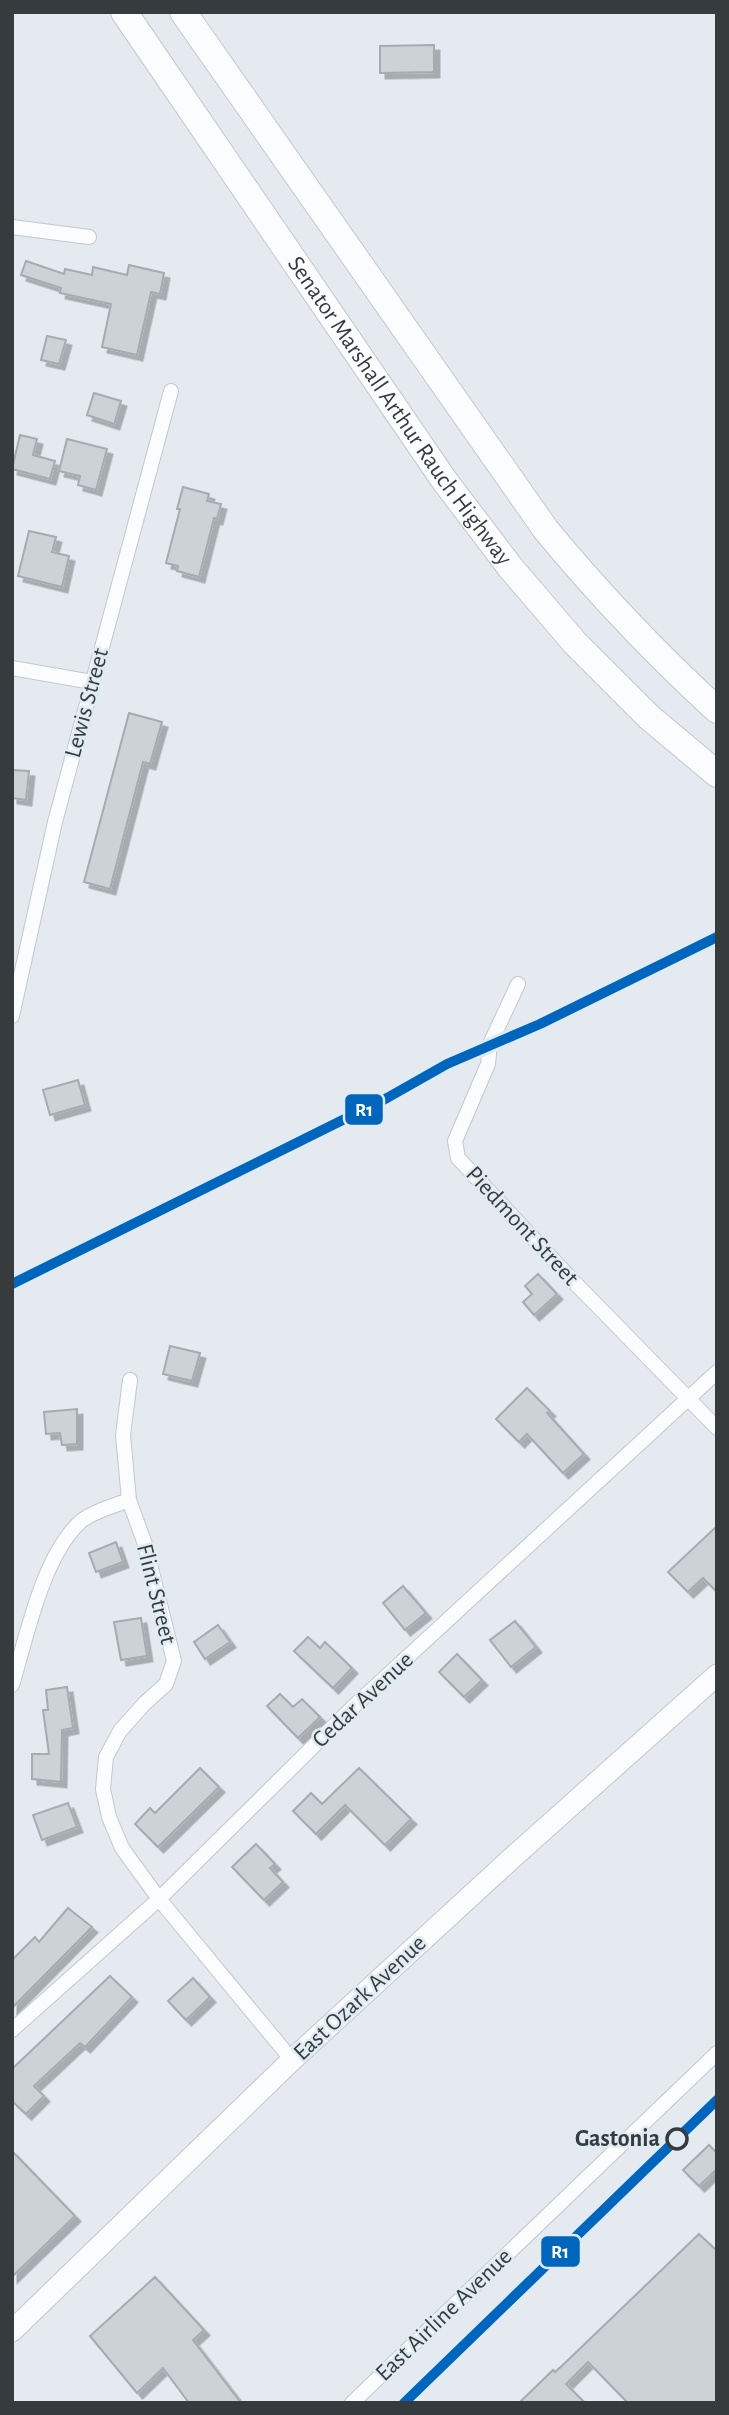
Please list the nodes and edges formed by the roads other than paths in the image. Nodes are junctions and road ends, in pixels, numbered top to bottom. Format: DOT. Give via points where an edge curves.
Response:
graph roads {
  1 [pos="124,12"];
  2 [pos="183,12"];
  3 [pos="12,227"];
  4 [pos="89,237"];
  5 [pos="171,391"];
  6 [pos="12,667"];
  7 [pos="670,667"];
  8 [pos="92,682"];
  9 [pos="717,699"];
  10 [pos="717,710"];
  11 [pos="717,774"];
  12 [pos="518,984"];
  13 [pos="12,1016"];
  14 [pos="717,1373"];
  15 [pos="130,1380"];
  16 [pos="688,1400"];
  17 [pos="717,1428"];
  18 [pos="129,1500"];
  19 [pos="717,1675"];
  20 [pos="12,1685"];
  21 [pos="159,1899"];
  22 [pos="12,2030"];
  23 [pos="717,2053"];
  24 [pos="292,2060"];
  25 [pos="12,2331"];
  26 [pos="352,2403"];
  1 -- 11 [label="highway, Senator Marshall Arthur Rauch Highway" via="444,481 510,567 575,643 649,717"];
  2 -- 7 [label="highway, Senator Marshall Arthur Rauch Highway" via="546,530"];
  3 -- 4 [label="street"];
  5 -- 8 [label="street, Lewis Street"];
  6 -- 8 [label="street"];
  7 -- 9 [label="highway"];
  7 -- 10 [label="highway, Senator Marshall Arthur Rauch Highway"];
  8 -- 13 [label="street, Lewis Street" via="55,821"];
  12 -- 16 [label="street, Piedmont Street" via="490,1044 488,1064 455,1141 458,1158"];
  14 -- 16 [label="street, Cedar Avenue"];
  15 -- 18 [label="street, Flint Street" via="123,1435"];
  16 -- 17 [label="street, Piedmont Street"];
  16 -- 21 [label="street, Cedar Avenue" via="351,1709"];
  18 -- 20 [label="street" via="82,1521 60,1547 44,1581"];
  18 -- 21 [label="street, Flint Street" via="145,1544 174,1661 166,1685 120,1731 106,1757 103,1789 108,1817 122,1848"];
  19 -- 24 [label="main road, East Ozark Avenue"];
  21 -- 22 [label="street, Cedar Avenue"];
  21 -- 24 [label="street, Flint Street"];
  23 -- 26 [label="street, East Airline Avenue"];
  24 -- 25 [label="main road, East Ozark Avenue"];
}
